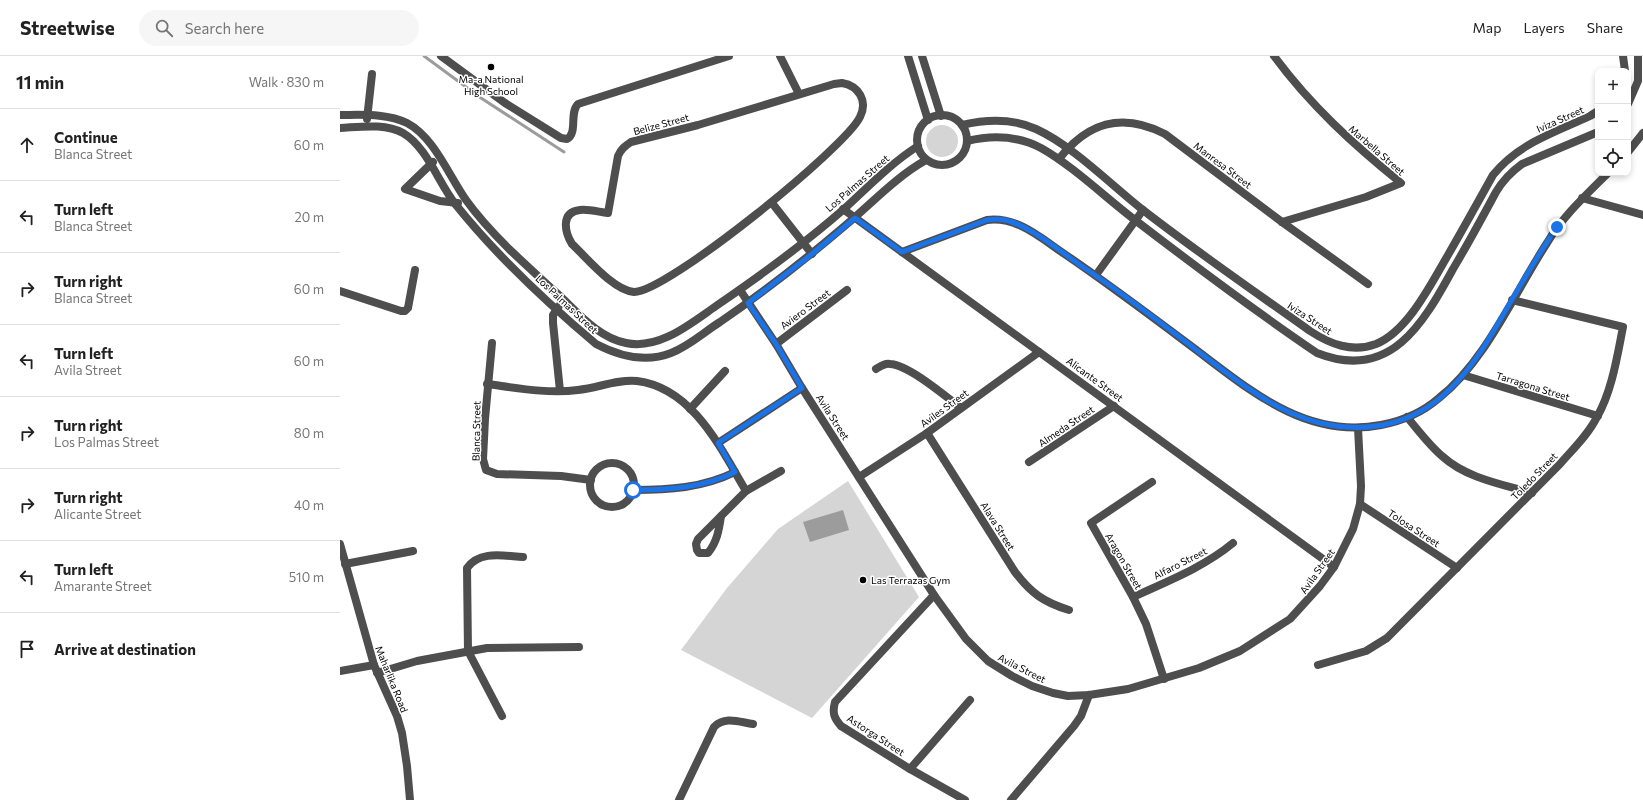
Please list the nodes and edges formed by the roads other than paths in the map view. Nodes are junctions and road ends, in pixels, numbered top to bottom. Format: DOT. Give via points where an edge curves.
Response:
graph roads {
  1 [pos="440,56"];
  2 [pos="730,56"];
  3 [pos="780,56"];
  4 [pos="908,56"];
  5 [pos="922,56"];
  6 [pos="1274,56"];
  7 [pos="1623,56"];
  8 [pos="1638,56"];
  9 [pos="1625,68"];
  10 [pos="372,74"];
  11 [pos="800,94"];
  12 [pos="1631,97"];
  13 [pos="1595,113"];
  14 [pos="340,115"];
  15 [pos="367,115"];
  16 [pos="941,116"];
  17 [pos="928,120"];
  18 [pos="962,125"];
  19 [pos="366,127"];
  20 [pos="340,128"];
  21 [pos="1595,133"];
  22 [pos="1643,133"];
  23 [pos="967,141"];
  24 [pos="918,146"];
  25 [pos="1067,148"];
  26 [pos="1631,148"];
  27 [pos="438,157"];
  28 [pos="1059,159"];
  29 [pos="926,160"];
  30 [pos="430,165"];
  31 [pos="1605,176"];
  32 [pos="1582,198"];
  33 [pos="467,201"];
  34 [pos="772,203"];
  35 [pos="455,204"];
  36 [pos="843,209"];
  37 [pos="1143,210"];
  38 [pos="1643,215"];
  39 [pos="855,218"];
  40 [pos="1135,220"];
  41 [pos="1282,222"];
  42 [pos="803,242"];
  43 [pos="902,252"];
  44 [pos="812,254"];
  45 [pos="415,270"];
  46 [pos="1096,275"];
  47 [pos="1368,284"];
  48 [pos="740,290"];
  49 [pos="847,290"];
  50 [pos="340,291"];
  51 [pos="564,300"];
  52 [pos="1512,300"];
  53 [pos="748,303"];
  54 [pos="556,309"];
  55 [pos="492,343"];
  56 [pos="776,344"];
  57 [pos="1039,352"];
  58 [pos="876,369"];
  59 [pos="725,371"];
  60 [pos="1463,376"];
  61 [pos="487,384"];
  62 [pos="802,388"];
  63 [pos="560,391"];
  64 [pos="1114,406"];
  65 [pos="961,408"];
  66 [pos="690,409"];
  67 [pos="1598,416"];
  68 [pos="1407,418"];
  69 [pos="1358,428"];
  70 [pos="927,433"];
  71 [pos="718,443"];
  72 [pos="1029,462"];
  73 [pos="781,471"];
  74 [pos="735,472"];
  75 [pos="859,477"];
  76 [pos="591,480"];
  77 [pos="1152,482"];
  78 [pos="633,490"];
  79 [pos="746,491"];
  80 [pos="1532,493"];
  81 [pos="1360,504"];
  82 [pos="721,516"];
  83 [pos="1233,543"];
  84 [pos="340,544"];
  85 [pos="413,551"];
  86 [pos="523,557"];
  87 [pos="345,564"];
  88 [pos="1334,567"];
  89 [pos="1458,568"];
  90 [pos="934,595"];
  91 [pos="1134,597"];
  92 [pos="1069,610"];
  93 [pos="579,647"];
  94 [pos="468,651"];
  95 [pos="374,665"];
  96 [pos="1318,665"];
  97 [pos="340,670"];
  98 [pos="377,673"];
  99 [pos="1164,679"];
  100 [pos="1089,695"];
  101 [pos="970,700"];
  102 [pos="502,716"];
  103 [pos="753,724"];
  104 [pos="910,769"];
  105 [pos="410,800"];
  106 [pos="679,800"];
  107 [pos="965,800"];
  108 [pos="1011,800"];
  1 -- 2 [label="street" via="505,103 567,140 571,135 574,111 578,104"];
  3 -- 11 [label="street"];
  4 -- 17 [label="street"];
  5 -- 16 [label="street"];
  6 -- 41 [label="street, Marbella Street" via="1291,79 1342,133 1401,184"];
  7 -- 9 [label="street"];
  8 -- 12 [label="street" via="1638,81"];
  10 -- 15 [label="street"];
  11 -- 34 [label="street, Belize Street" via="834,84 850,84 860,94 862,110 848,133"];
  11 -- 34 [label="street, Belize Street" via="631,142 618,156 608,212 580,210 566,219 565,225 572,244 610,280 634,292 644,290 705,253"];
  13 -- 37 [label="street, Iviza Street" via="1528,144 1500,166 1492,175 1426,294 1407,318 1385,339 1364,347 1350,348 1319,337"];
  14 -- 15 [label="street, Los Palmas Street"];
  15 -- 19 [label="street"];
  15 -- 27 [label="street, Los Palmas Street" via="407,124 424,137"];
  16 -- 17 [label="street"];
  16 -- 18 [label="street" via="949,116"];
  17 -- 24 [label="street" via="920,129"];
  18 -- 23 [label="street"];
  18 -- 25 [label="street, Iviza Street" via="995,120 1024,124"];
  19 -- 20 [label="street, Los Palmas Street"];
  19 -- 30 [label="street, Los Palmas Street" via="388,128 403,133 416,143"];
  21 -- 40 [label="street" via="1522,164 1512,171 1503,180 1435,301 1418,326 1395,349 1354,361 1339,360 1317,353"];
  22 -- 26 [label="street"];
  23 -- 28 [label="street" via="981,138 1013,139 1041,148"];
  23 -- 29 [label="street" via="966,149 956,161 937,164"];
  24 -- 29 [label="street"];
  24 -- 36 [label="street, Los Palmas Street" via="886,170"];
  25 -- 28 [label="street, Manresa Street"];
  25 -- 37 [label="street, Iviza Street"];
  25 -- 41 [label="street, Manresa Street" via="1090,130 1104,125 1134,123 1151,127 1165,134"];
  27 -- 30 [label="street"];
  27 -- 33 [label="street, Los Palmas Street"];
  28 -- 40 [label="street"];
  29 -- 39 [label="street, Los Palmas Street" via="906,172"];
  30 -- 35 [label="street, Los Palmas Street"];
  30 -- 35 [label="street" via="405,189"];
  31 -- 32 [label="street"];
  32 -- 38 [label="street"];
  32 -- 52 [label="street" via="1547,241"];
  33 -- 35 [label="street"];
  33 -- 51 [label="street, Los Palmas Street" via="499,239"];
  34 -- 42 [label="street"];
  35 -- 54 [label="street, Los Palmas Street" via="500,255"];
  36 -- 39 [label="street, Alicante Street"];
  36 -- 42 [label="street, Los Palmas Street"];
  37 -- 40 [label="street"];
  39 -- 43 [label="street, Alicante Street"];
  39 -- 44 [label="street, Los Palmas Street"];
  40 -- 46 [label="street"];
  41 -- 47 [label="street, Manresa Street"];
  42 -- 44 [label="street"];
  42 -- 48 [label="street, Los Palmas Street"];
  43 -- 46 [label="street" via="987,220 997,219 1018,224"];
  43 -- 57 [label="street, Alicante Street"];
  44 -- 53 [label="street, Los Palmas Street"];
  45 -- 50 [label="street" via="408,308 404,312"];
  46 -- 69 [label="street" via="1262,398 1304,419 1337,427"];
  48 -- 51 [label="street, Los Palmas Street" via="674,333 652,343 639,344 626,343 600,332"];
  48 -- 53 [label="street, Avila Street"];
  49 -- 56 [label="street, Aviero Street"];
  51 -- 54 [label="street"];
  52 -- 60 [label="street"];
  52 -- 67 [label="street, Toledo Street" via="1623,328 1611,378"];
  53 -- 54 [label="street, Los Palmas Street" via="671,353 640,358 610,352 596,344"];
  53 -- 56 [label="street, Avila Street"];
  54 -- 63 [label="street" via="553,315 553,338"];
  55 -- 61 [label="street"];
  56 -- 62 [label="street, Avila Street"];
  57 -- 64 [label="street, Alicante Street"];
  57 -- 65 [label="street, Aviles Street"];
  58 -- 65 [label="street" via="885,364 896,365 913,373"];
  59 -- 66 [label="street"];
  60 -- 67 [label="street, Tarragona Street"];
  60 -- 68 [label="street" via="1438,400"];
  61 -- 63 [label="street"];
  61 -- 76 [label="street, Blanca Street" via="483,459 486,470 497,474 561,476"];
  62 -- 71 [label="street"];
  62 -- 75 [label="street, Avila Street"];
  63 -- 66 [label="street" via="637,381 678,397"];
  64 -- 72 [label="street, Almeda Street"];
  64 -- 88 [label="street, Alicante Street"];
  65 -- 70 [label="street, Aviles Street"];
  66 -- 71 [label="street"];
  67 -- 80 [label="street, Toledo Street" via="1581,440"];
  68 -- 69 [label="street"];
  68 -- 80 [label="street" via="1442,456 1456,466 1484,479"];
  69 -- 81 [label="street, Avila Street" via="1361,465"];
  70 -- 75 [label="street, Aviles Street"];
  70 -- 92 [label="street, Alava Street" via="1027,588 1052,605"];
  71 -- 74 [label="street"];
  73 -- 79 [label="street"];
  74 -- 78 [label="street" via="721,479 689,487"];
  74 -- 79 [label="street"];
  75 -- 90 [label="street, Avila Street"];
  76 -- 78 [label="street" via="593,474 604,465 617,464 624,467 632,477"];
  76 -- 78 [label="street" via="592,495 597,501 610,507 625,503"];
  77 -- 91 [label="street, Aragon Street" via="1091,523"];
  79 -- 82 [label="street"];
  80 -- 89 [label="street, Toledo Street"];
  81 -- 88 [label="street, Avila Street" via="1353,528"];
  81 -- 89 [label="street, Tolosa Street"];
  83 -- 91 [label="street, Alfaro Street" via="1195,569"];
  84 -- 87 [label="street, Maharlika Road"];
  85 -- 87 [label="street"];
  86 -- 94 [label="street" via="485,556 472,562 467,568"];
  87 -- 95 [label="street, Maharlika Road"];
  88 -- 99 [label="street, Avila Street" via="1306,604 1269,634 1221,660"];
  89 -- 96 [label="street, Toledo Street" via="1378,645 1366,652"];
  90 -- 100 [label="street, Avila Street" via="966,639 988,661 1032,686 1068,696"];
  90 -- 104 [label="street, Astorga Street" via="835,702 833,710 835,719 841,726"];
  91 -- 99 [label="street, Aragon Street"];
  93 -- 94 [label="street" via="487,648"];
  94 -- 98 [label="street" via="417,661"];
  94 -- 102 [label="street"];
  95 -- 97 [label="street"];
  95 -- 98 [label="street, Maharlika Road"];
  98 -- 105 [label="street, Maharlika Road" via="402,733"];
  99 -- 100 [label="street, Avila Street" via="1128,689"];
  100 -- 108 [label="street" via="1074,726"];
  101 -- 104 [label="street"];
  103 -- 106 [label="street" via="727,720 714,727"];
  104 -- 107 [label="street, Astorga Street"];
}
